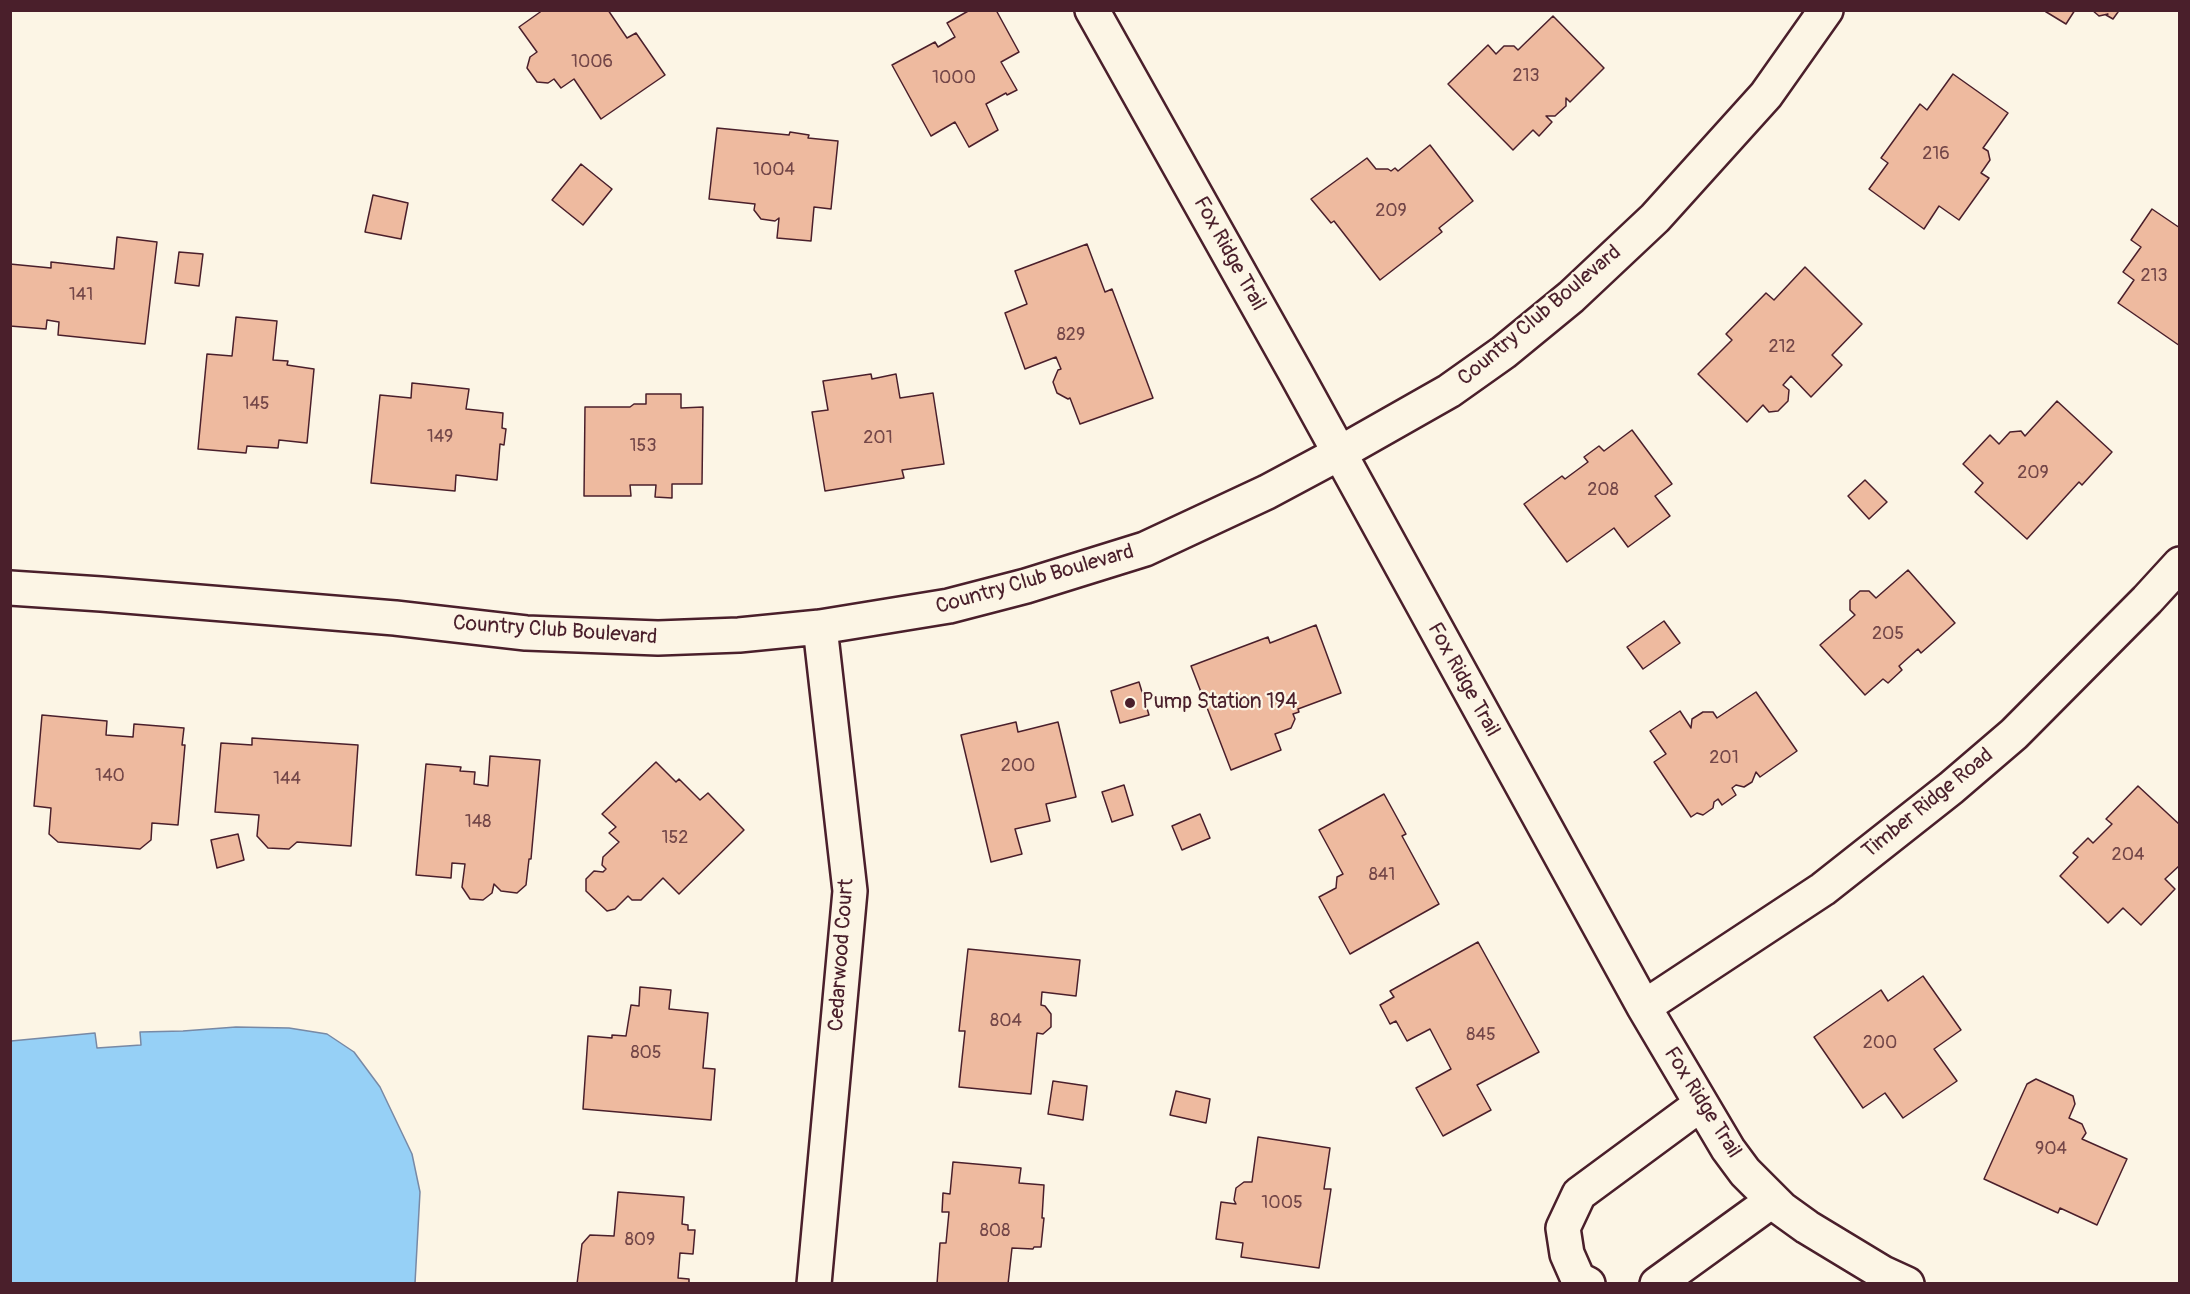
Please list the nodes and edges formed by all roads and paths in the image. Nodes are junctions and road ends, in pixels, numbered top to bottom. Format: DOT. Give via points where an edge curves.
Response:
graph roads {
  1 [pos="1092,10"];
  2 [pos="1826,10"];
  3 [pos="1338,454"];
  4 [pos="2180,564"];
  5 [pos="10,588"];
  6 [pos="819,627"];
  7 [pos="1644,1007"];
  8 [pos="1701,1104"];
  9 [pos="1773,1200"];
  10 [pos="814,1284"];
  11 [pos="1588,1284"];
  12 [pos="1656,1284"];
  13 [pos="1906,1284"];
  1 -- 3 [label="street, Fox Ridge Trail"];
  2 -- 3 [label="street, Country Club Boulevard" via="1766,95 1655,218 1571,297 1449,391"];
  3 -- 6 [label="street, Country Club Boulevard" via="1268,492 1145,549 949,606"];
  3 -- 7 [label="street, Fox Ridge Trail"];
  4 -- 7 [label="street, Timber Ridge Road" via="2014,734 1951,788 1823,889"];
  5 -- 6 [label="street, Country Club Boulevard" via="383,617 526,633 658,638"];
  6 -- 10 [label="street, Cedarwood Court" via="850,891"];
  7 -- 8 [label="street, Fox Ridge Trail"];
  8 -- 9 [label="street, Fox Ridge Trail" via="1745,1172"];
  8 -- 11 [label="street" via="1580,1194 1563,1228 1567,1254 1578,1279"];
  9 -- 12 [label="street"];
  9 -- 13 [label="street, Fox Ridge Trail" via="1807,1227"];
}
